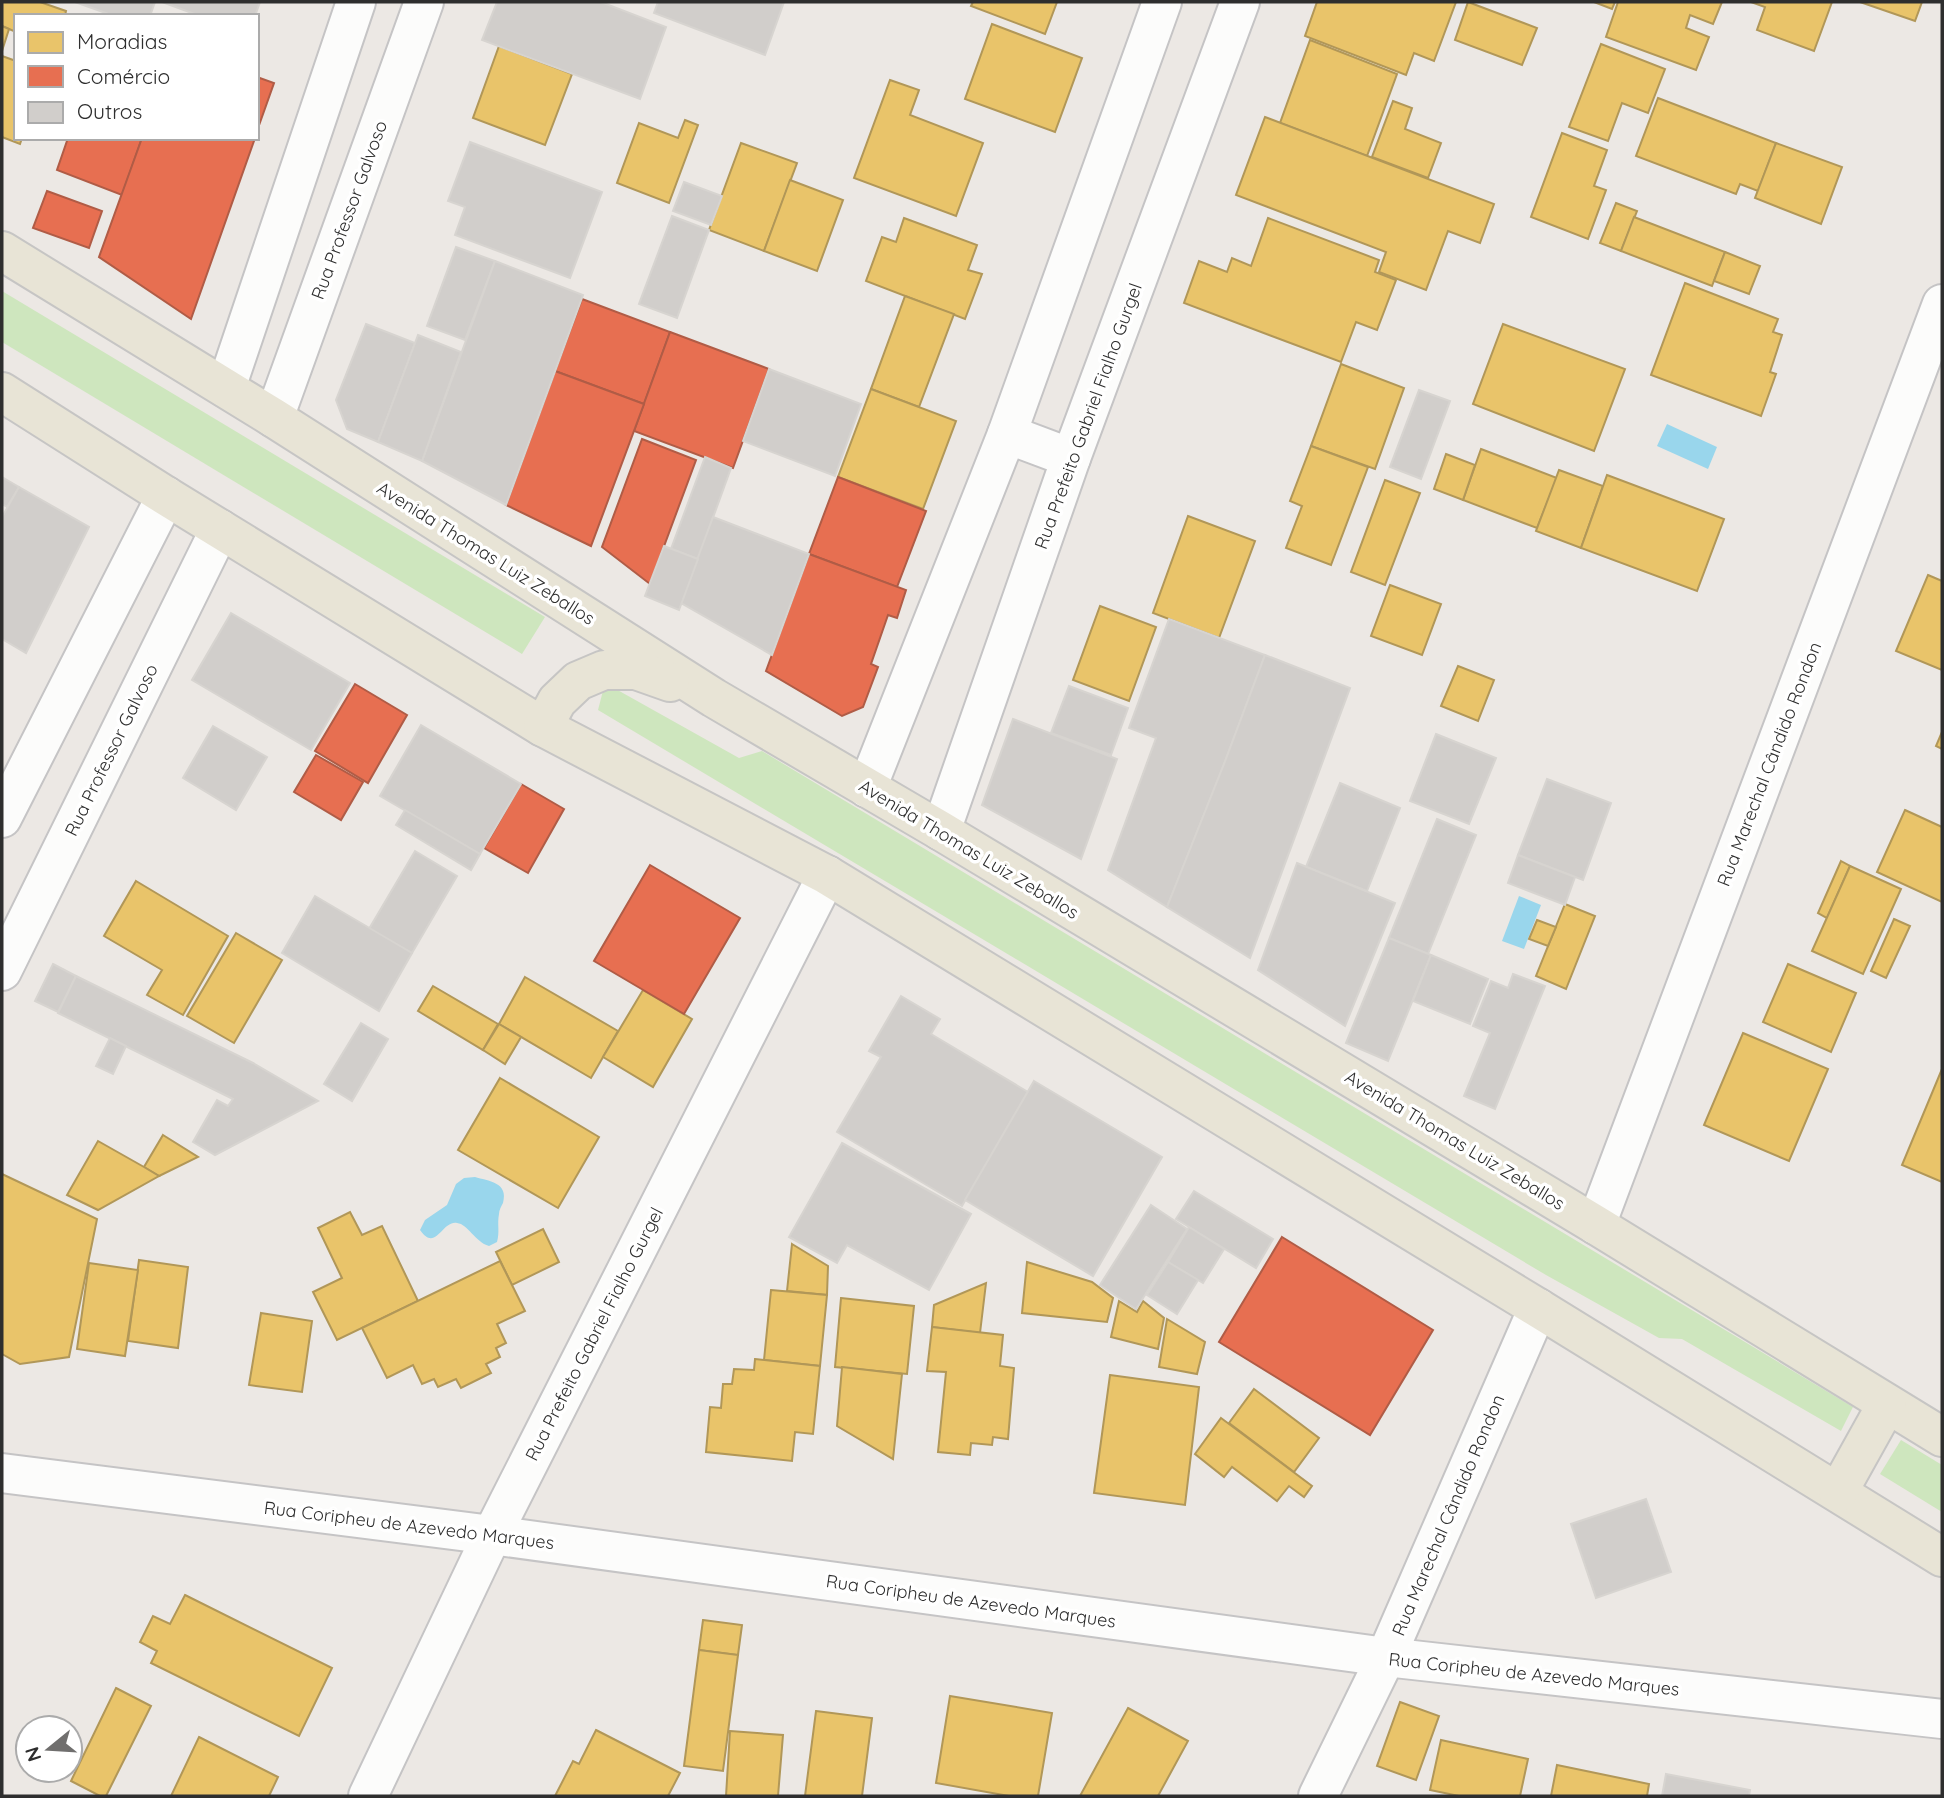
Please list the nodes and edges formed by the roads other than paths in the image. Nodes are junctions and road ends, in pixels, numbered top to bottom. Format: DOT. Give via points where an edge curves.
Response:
graph roads {
  1 [pos="356,2"];
  2 [pos="424,2"];
  3 [pos="1163,2"];
  4 [pos="1240,2"];
  5 [pos="2,251"];
  6 [pos="1942,304"];
  7 [pos="226,388"];
  8 [pos="2,392"];
  9 [pos="274,418"];
  10 [pos="1007,434"];
  11 [pos="1071,458"];
  12 [pos="166,496"];
  13 [pos="220,529"];
  14 [pos="714,698"];
  15 [pos="542,727"];
  16 [pos="867,788"];
  17 [pos="2,818"];
  18 [pos="942,831"];
  19 [pos="827,875"];
  20 [pos="2,971"];
  21 [pos="1596,1225"];
  22 [pos="1538,1308"];
  23 [pos="1887,1404"];
  24 [pos="1942,1437"];
  25 [pos="2,1473"];
  26 [pos="1838,1492"];
  27 [pos="492,1535"];
  28 [pos="1942,1557"];
  29 [pos="1386,1657"];
  30 [pos="1942,1719"];
  31 [pos="368,1796"];
  32 [pos="1318,1796"];
  1 -- 7 [label="street"];
  2 -- 9 [label="street, Rua Professor Galvoso"];
  3 -- 10 [label="street"];
  4 -- 11 [label="street, Rua Prefeito Gabriel Fialho Gurgel"];
  5 -- 7 [label="main road, Avenida Thomas Luiz Zeballos"];
  6 -- 21 [label="street, Rua Marechal Cândido Rondon"];
  7 -- 9 [label="main road, Avenida Thomas Luiz Zeballos"];
  8 -- 12 [label="main road"];
  9 -- 14 [label="main road, Avenida Thomas Luiz Zeballos"];
  10 -- 11 [label="street"];
  10 -- 16 [label="street"];
  11 -- 18 [label="street, Rua Prefeito Gabriel Fialho Gurgel"];
  12 -- 13 [label="main road"];
  12 -- 17 [label="street"];
  13 -- 15 [label="main road"];
  13 -- 20 [label="street, Rua Professor Galvoso"];
  14 -- 15 [label="main road" via="636,670 604,670 578,681 557,701"];
  14 -- 16 [label="main road, Avenida Thomas Luiz Zeballos"];
  15 -- 19 [label="main road"];
  16 -- 18 [label="main road, Avenida Thomas Luiz Zeballos"];
  18 -- 21 [label="main road, Avenida Thomas Luiz Zeballos"];
  19 -- 22 [label="main road"];
  19 -- 27 [label="street, Rua Prefeito Gabriel Fialho Gurgel"];
  21 -- 23 [label="main road, Avenida Thomas Luiz Zeballos"];
  22 -- 26 [label="main road"];
  22 -- 29 [label="street, Rua Marechal Cândido Rondon"];
  23 -- 24 [label="main road, Avenida Thomas Luiz Zeballos"];
  23 -- 26 [label="main road"];
  25 -- 27 [label="street, Rua Coripheu de Azevedo Marques"];
  26 -- 28 [label="main road"];
  27 -- 29 [label="street, Rua Coripheu de Azevedo Marques"];
  27 -- 31 [label="street, Rua Prefeito Gabriel Fialho Gurgel"];
  29 -- 30 [label="street, Rua Coripheu de Azevedo Marques"];
  29 -- 32 [label="street, Rua Marechal Cândido Rondon"];
}
